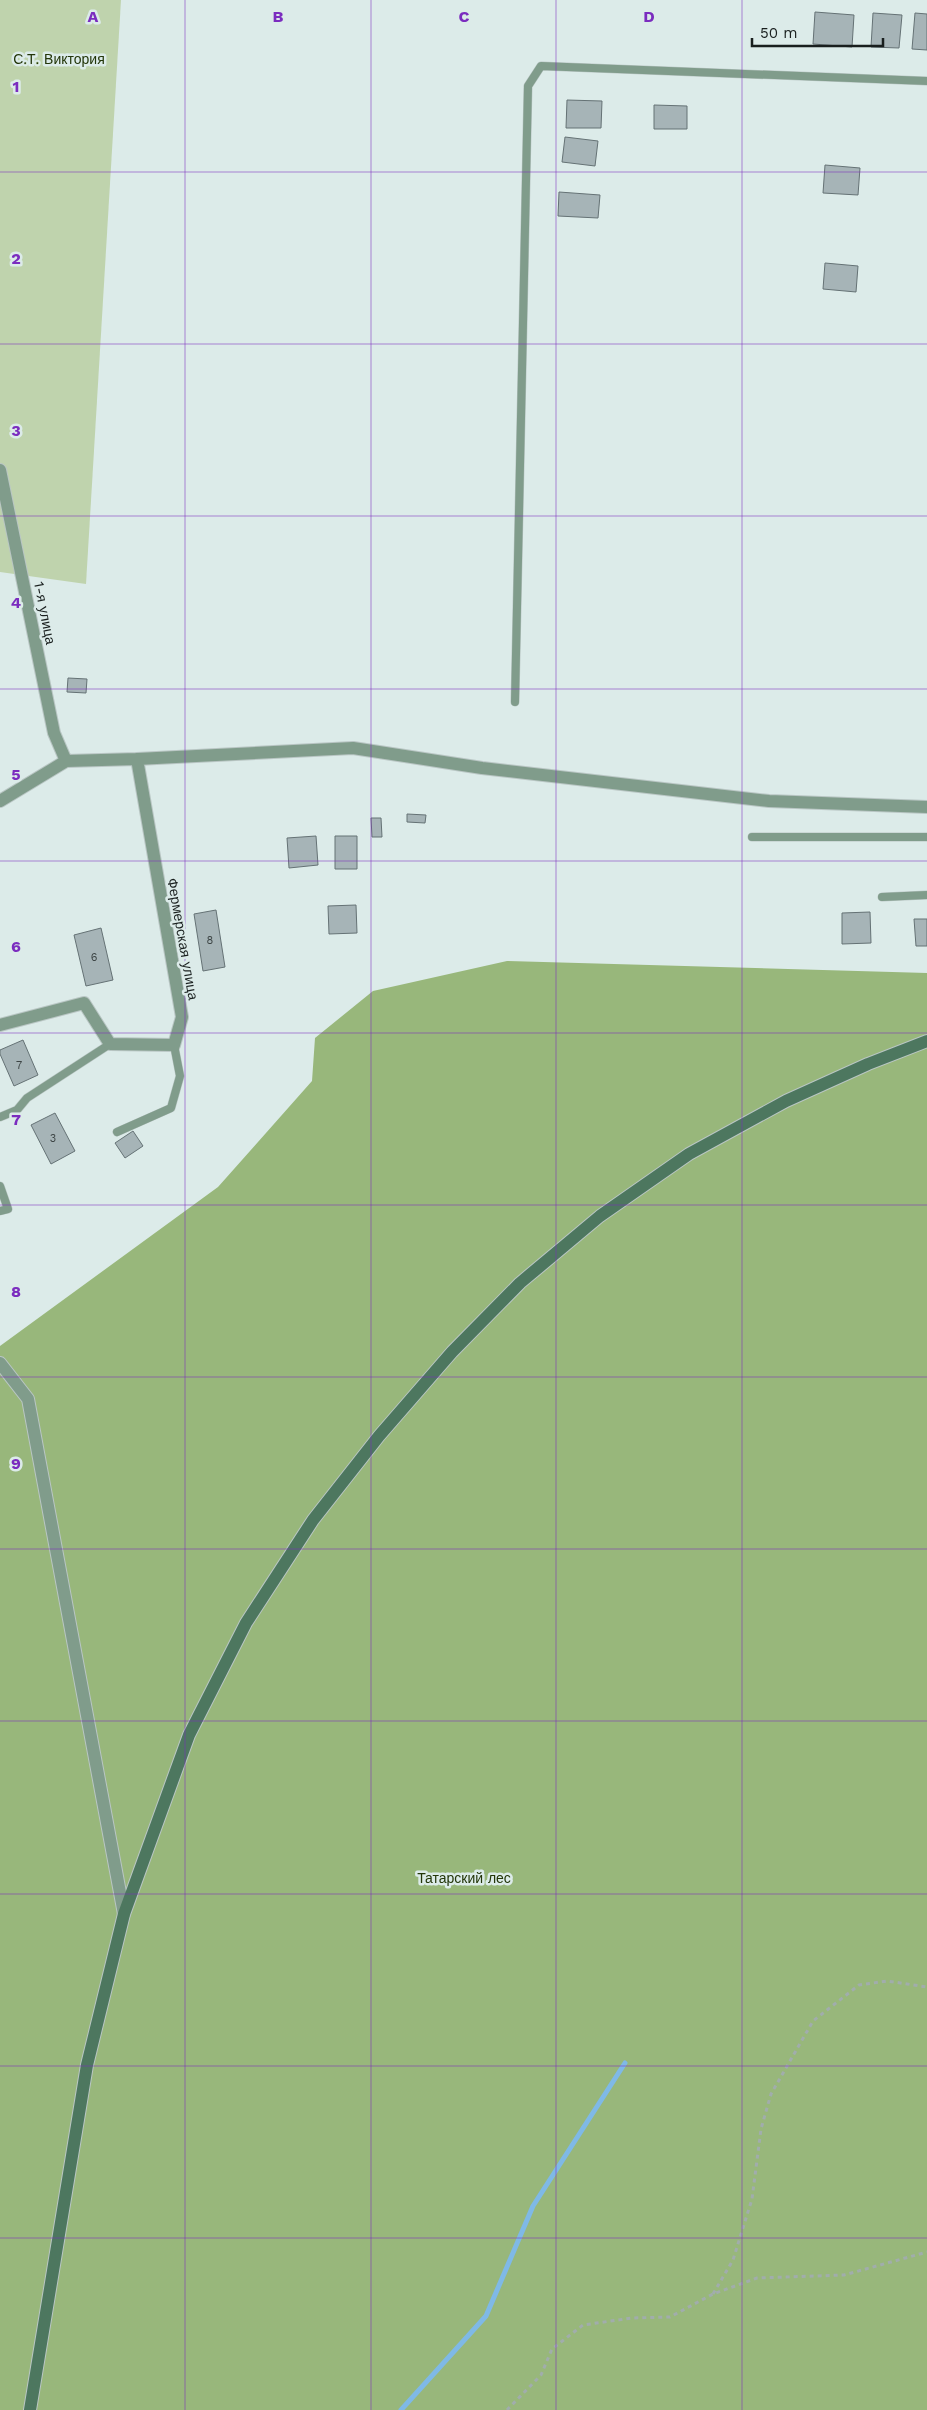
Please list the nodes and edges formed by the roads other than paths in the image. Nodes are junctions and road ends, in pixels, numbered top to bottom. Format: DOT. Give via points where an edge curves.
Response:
graph roads {
  1 [pos="927,81"];
  2 [pos="0,470"];
  3 [pos="515,702"];
  4 [pos="137,759"];
  5 [pos="66,761"];
  6 [pos="0,801"];
  7 [pos="927,807"];
  8 [pos="752,837"];
  9 [pos="927,837"];
  10 [pos="927,894"];
  11 [pos="882,897"];
  12 [pos="0,1025"];
  13 [pos="927,1042"];
  14 [pos="110,1044"];
  15 [pos="174,1044"];
  16 [pos="0,1117"];
  17 [pos="117,1132"];
  18 [pos="0,1186"];
  19 [pos="0,1211"];
  20 [pos="0,1363"];
  21 [pos="124,1914"];
  22 [pos="30,2410"];
  1 -- 3 [label="lane" via="541,66 528,86"];
  2 -- 5 [label="street, 1-я улица" via="54,733"];
  4 -- 5 [label="street"];
  4 -- 7 [label="street" via="353,748 482,768 769,801"];
  4 -- 15 [label="street, Фермерская улица" via="182,1017"];
  5 -- 6 [label="street"];
  8 -- 9 [label="lane"];
  10 -- 11 [label="lane"];
  12 -- 14 [label="street" via="84,1003"];
  13 -- 21 [label="main road" via="786,1101 689,1154 600,1216 520,1283 452,1352 379,1436 313,1520 246,1623 189,1735"];
  14 -- 15 [label="street"];
  14 -- 16 [label="lane" via="27,1098 17,1110"];
  15 -- 17 [label="lane" via="180,1076 170,1108"];
  18 -- 19 [label="lane" via="8,1208"];
  20 -- 21 [label="street" via="28,1399"];
  21 -- 22 [label="main road" via="87,2065"];
}
